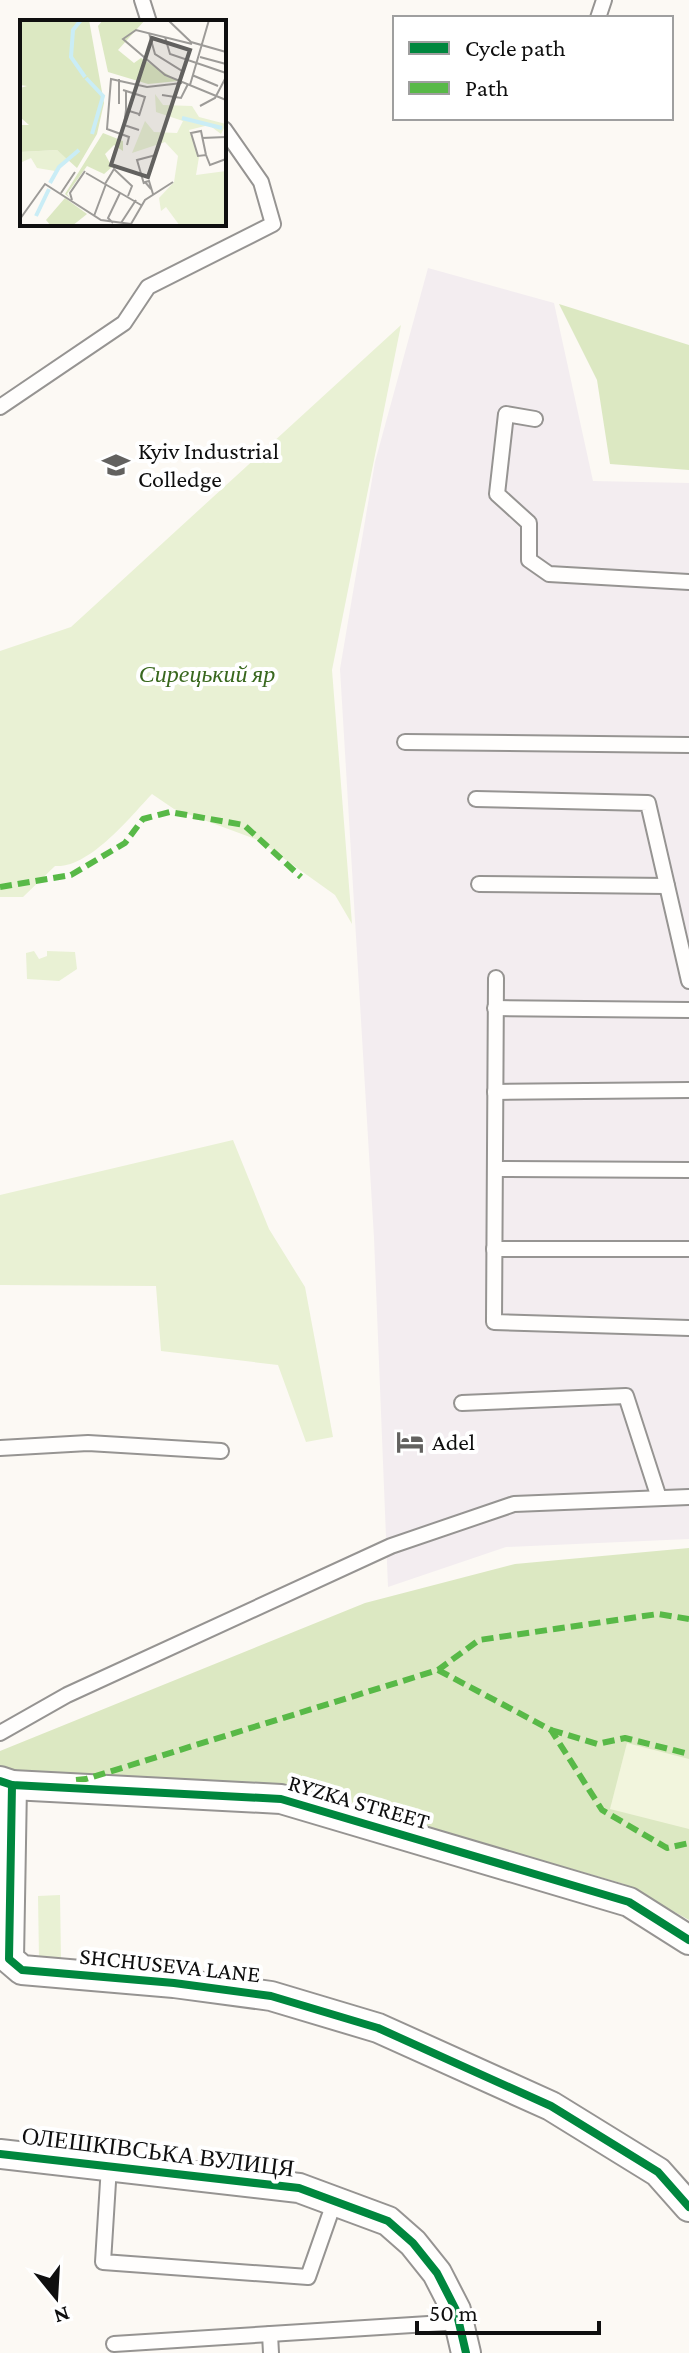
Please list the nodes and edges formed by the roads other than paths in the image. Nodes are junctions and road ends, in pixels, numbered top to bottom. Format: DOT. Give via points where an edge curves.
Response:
graph roads {
  1 [pos="142,0"];
  2 [pos="148,20"];
  3 [pos="226,132"];
  4 [pos="0,407"];
  5 [pos="535,419"];
  6 [pos="689,582"];
  7 [pos="405,742"];
  8 [pos="689,745"];
  9 [pos="476,799"];
  10 [pos="479,884"];
  11 [pos="667,886"];
  12 [pos="496,978"];
  13 [pos="689,981"];
  14 [pos="495,1008"];
  15 [pos="689,1010"];
  16 [pos="689,1090"];
  17 [pos="495,1092"];
  18 [pos="495,1169"];
  19 [pos="689,1170"];
  20 [pos="494,1249"];
  21 [pos="689,1249"];
  22 [pos="689,1328"];
  23 [pos="462,1403"];
  24 [pos="0,1448"];
  25 [pos="221,1451"];
  26 [pos="689,1497"];
  27 [pos="659,1498"];
  28 [pos="0,1733"];
  29 [pos="6,1783"];
  30 [pos="689,1940"];
  31 [pos="0,2154"];
  32 [pos="109,2166"];
  33 [pos="335,2200"];
  34 [pos="689,2207"];
  35 [pos="460,2322"];
  36 [pos="270,2334"];
  37 [pos="114,2344"];
  38 [pos="271,2353"];
  39 [pos="466,2353"];
  1 -- 2 [label="lane"];
  3 -- 4 [label="lane" via="261,182 273,224 148,287 124,323"];
  5 -- 6 [label="lane" via="506,414 497,494 529,523 529,560 549,574"];
  7 -- 8 [label="lane"];
  9 -- 11 [label="lane" via="648,803"];
  10 -- 11 [label="lane"];
  11 -- 13 [label="lane"];
  12 -- 14 [label="lane"];
  14 -- 15 [label="lane"];
  14 -- 17 [label="lane"];
  16 -- 17 [label="lane"];
  17 -- 18 [label="lane"];
  18 -- 19 [label="lane"];
  18 -- 20 [label="lane"];
  20 -- 21 [label="lane"];
  20 -- 22 [label="lane" via="494,1322"];
  23 -- 27 [label="lane" via="626,1396"];
  24 -- 25 [label="lane" via="88,1443"];
  26 -- 27 [label="lane"];
  27 -- 28 [label="lane" via="514,1504 391,1546 67,1695"];
  29 -- 30 [label="street, RYZKA STREET" via="281,1799 629,1902"];
  29 -- 34 [label="street, SHCHUSEVA LANE" via="9,1959 22,1970 271,1996 378,2028 551,2106 658,2172"];
  31 -- 32 [label="street, ОЛЕШКІВСЬКА ВУЛИЦЯ"];
  32 -- 33 [label="street, ОЛЕШКІВСЬКА ВУЛИЦЯ" via="299,2188"];
  32 -- 33 [label="lane" via="103,2262 308,2277"];
  33 -- 35 [label="street, ОЛЕШКІВСЬКА ВУЛИЦЯ" via="388,2221 413,2243 437,2273"];
  35 -- 36 [label="lane"];
  35 -- 39 [label="street, ОЛЕШКІВСЬКА ВУЛИЦЯ"];
  36 -- 37 [label="lane"];
  36 -- 38 [label="lane"];
}
